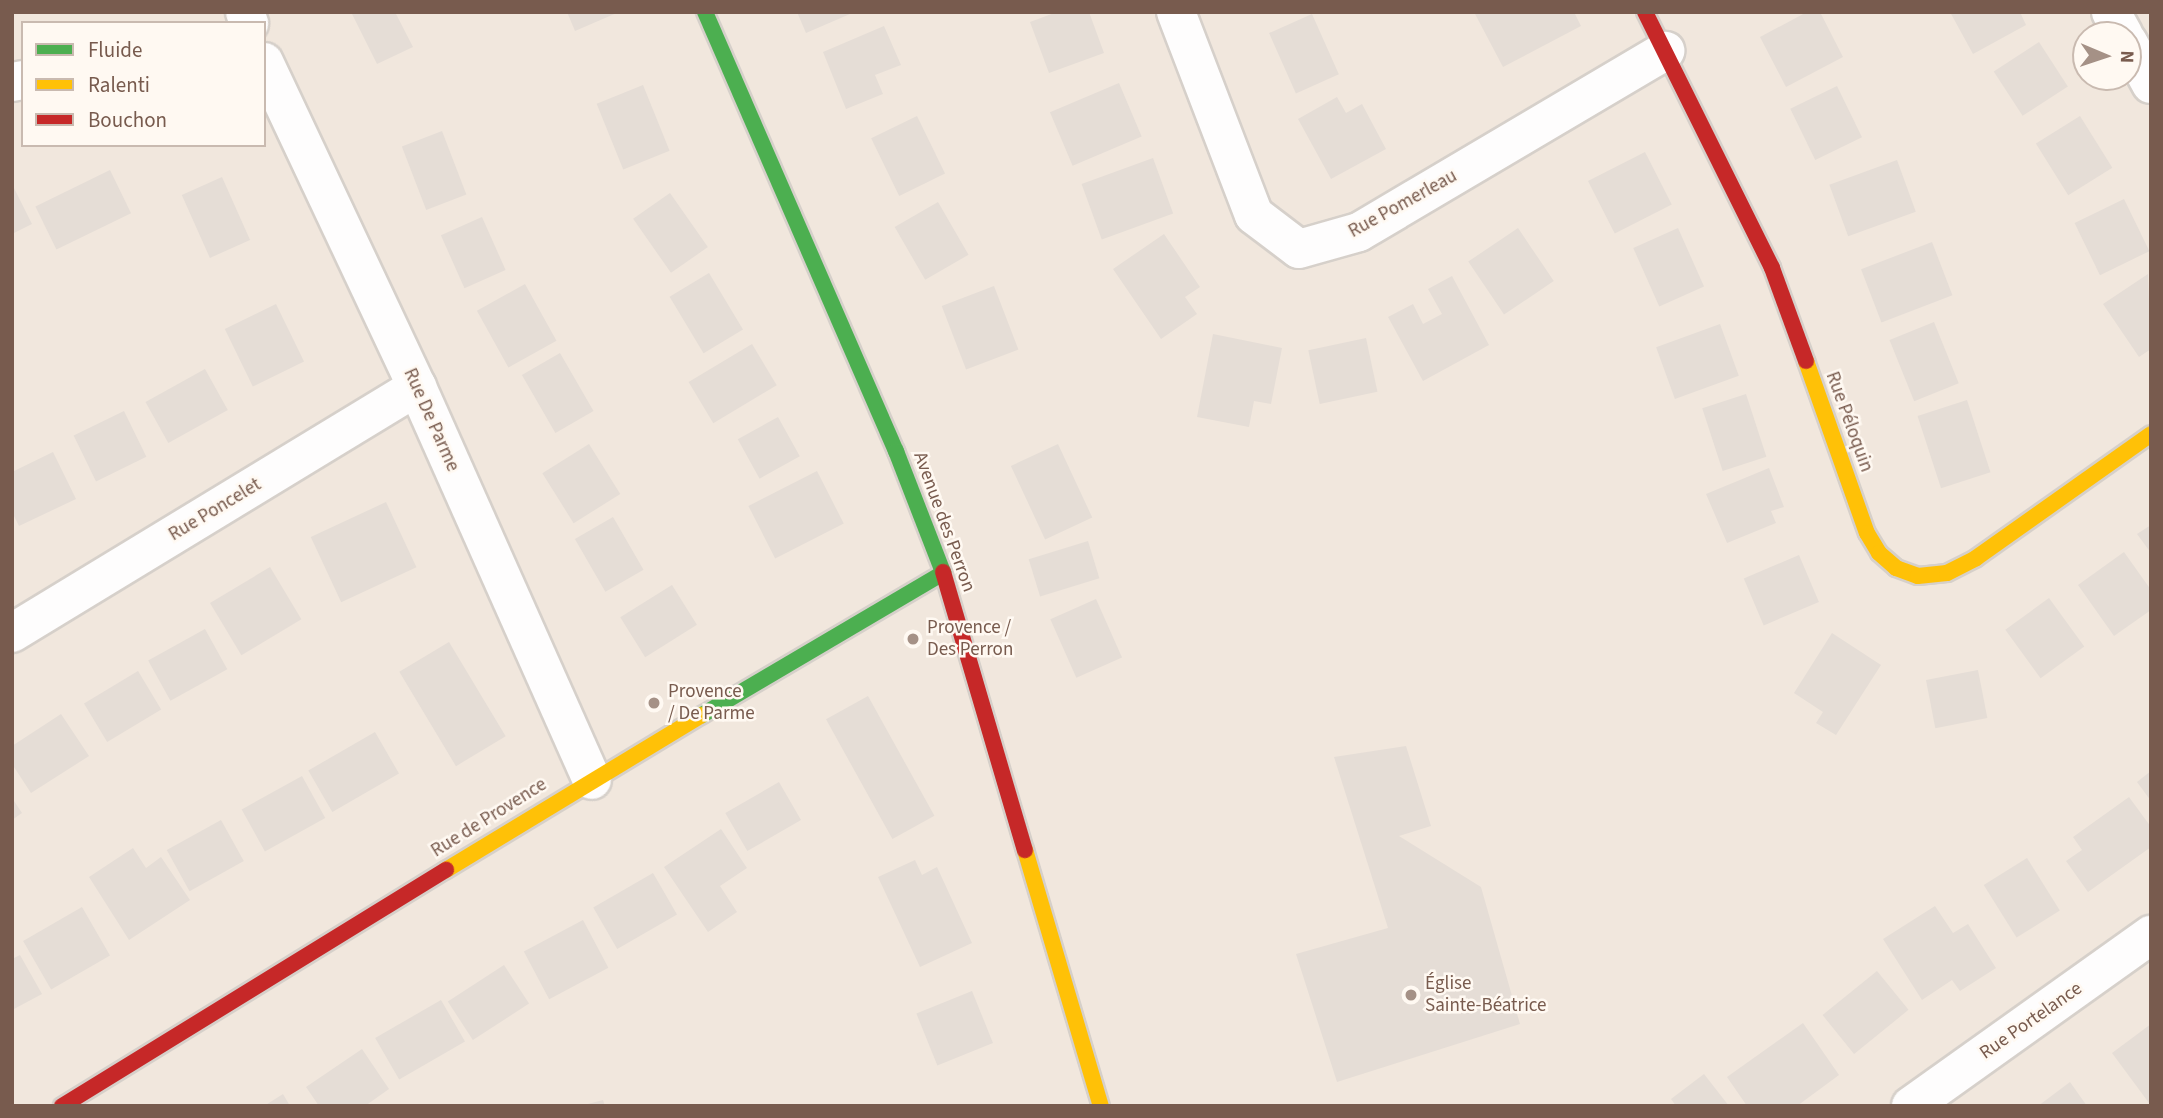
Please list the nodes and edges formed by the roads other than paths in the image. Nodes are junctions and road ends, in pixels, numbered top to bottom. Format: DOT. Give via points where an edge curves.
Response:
graph roads {
  1 [pos="705,12"];
  2 [pos="1175,12"];
  3 [pos="1646,12"];
  4 [pos="1665,51"];
  5 [pos="266,66"];
  6 [pos="2142,68"];
  7 [pos="2151,84"];
  8 [pos="417,387"];
  9 [pos="2151,434"];
  10 [pos="943,573"];
  11 [pos="12,633"];
  12 [pos="592,780"];
  13 [pos="2151,935"];
  14 [pos="62,1106"];
  15 [pos="1101,1106"];
  16 [pos="1911,1106"];
  1 -- 10 [label="street, Avenue des Perron" via="896,451"];
  2 -- 4 [label="street, Rue Pomerleau" via="1254,215 1299,248 1359,232"];
  3 -- 4 [label="street, Rue Péloquin"];
  4 -- 9 [label="street, Rue Péloquin" via="1772,268 1867,533 1879,553 1896,568 1918,576 1947,573 1976,558"];
  5 -- 8 [label="street, Rue De Parme"];
  6 -- 7 [label="street"];
  8 -- 11 [label="street, Rue Poncelet"];
  8 -- 12 [label="street, Rue De Parme"];
  10 -- 12 [label="street, Rue de Provence"];
  10 -- 15 [label="street, Avenue des Perron"];
  12 -- 14 [label="street, Rue de Provence"];
  13 -- 16 [label="street, Rue Portelance"];
}
